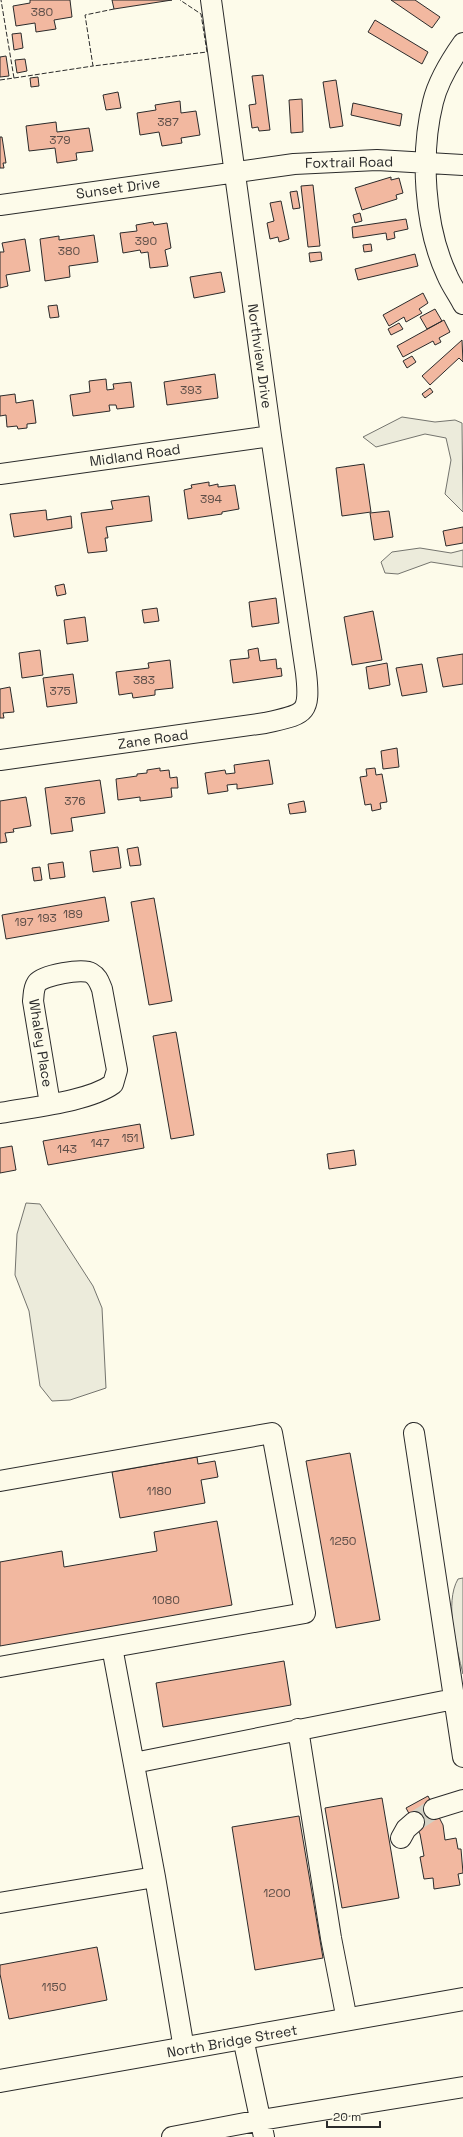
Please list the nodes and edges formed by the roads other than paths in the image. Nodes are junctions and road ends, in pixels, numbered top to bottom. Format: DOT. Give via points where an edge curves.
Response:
graph roads {
  1 [pos="212,0"];
  2 [pos="463,43"];
  3 [pos="426,162"];
  4 [pos="463,165"];
  5 [pos="235,171"];
  6 [pos="0,205"];
  7 [pos="463,304"];
  8 [pos="271,436"];
  9 [pos="0,474"];
  10 [pos="304,710"];
  11 [pos="0,760"];
  12 [pos="50,1104"];
  13 [pos="0,1112"];
  14 [pos="414,1433"];
  15 [pos="0,1481"];
  16 [pos="112,1647"];
  17 [pos="0,1667"];
  18 [pos="454,1700"];
  19 [pos="298,1729"];
  20 [pos="463,1757"];
  21 [pos="134,1763"];
  22 [pos="463,1800"];
  23 [pos="434,1809"];
  24 [pos="414,1822"];
  25 [pos="400,1838"];
  26 [pos="155,1877"];
  27 [pos="0,1903"];
  28 [pos="463,1999"];
  29 [pos="347,2020"];
  30 [pos="243,2038"];
  31 [pos="184,2049"];
  32 [pos="0,2081"];
  33 [pos="463,2087"];
  34 [pos="262,2128"];
  35 [pos="172,2137"];
  1 -- 5 [label="street, Northview Drive"];
  2 -- 3 [label="street" via="454,55 434,100 428,126"];
  3 -- 4 [label="street, Foxtrail Road"];
  3 -- 5 [label="street, Foxtrail Road" via="338,161"];
  3 -- 7 [label="street" via="428,205 436,241 446,274"];
  5 -- 6 [label="street, Sunset Drive"];
  5 -- 8 [label="street, Northview Drive"];
  8 -- 9 [label="street, Midland Road"];
  8 -- 10 [label="street, Northview Drive" via="307,679 308,702"];
  10 -- 11 [label="street, Zane Road" via="297,715 265,723"];
  12 -- 12 [label="street, Whaley Place" via="106,1090 116,1077 102,989 97,978 90,972 82,970 49,977 38,981 34,989 33,1001"];
  12 -- 13 [label="street, Whaley Place"];
  14 -- 18 [label="street"];
  15 -- 16 [label="street" via="272,1433 305,1613"];
  16 -- 17 [label="street"];
  16 -- 21 [label="street"];
  18 -- 19 [label="street"];
  18 -- 20 [label="street"];
  19 -- 21 [label="street"];
  19 -- 29 [label="street" via="331,1938"];
  21 -- 26 [label="street"];
  22 -- 23 [label="street"];
  24 -- 25 [label="street"];
  26 -- 27 [label="street"];
  26 -- 31 [label="street"];
  28 -- 29 [label="main road, North Bridge Street"];
  29 -- 30 [label="main road, North Bridge Street"];
  30 -- 31 [label="main road, North Bridge Street"];
  30 -- 34 [label="street"];
  31 -- 32 [label="main road, North Bridge Street"];
  33 -- 34 [label="street"];
  34 -- 35 [label="street"];
}
